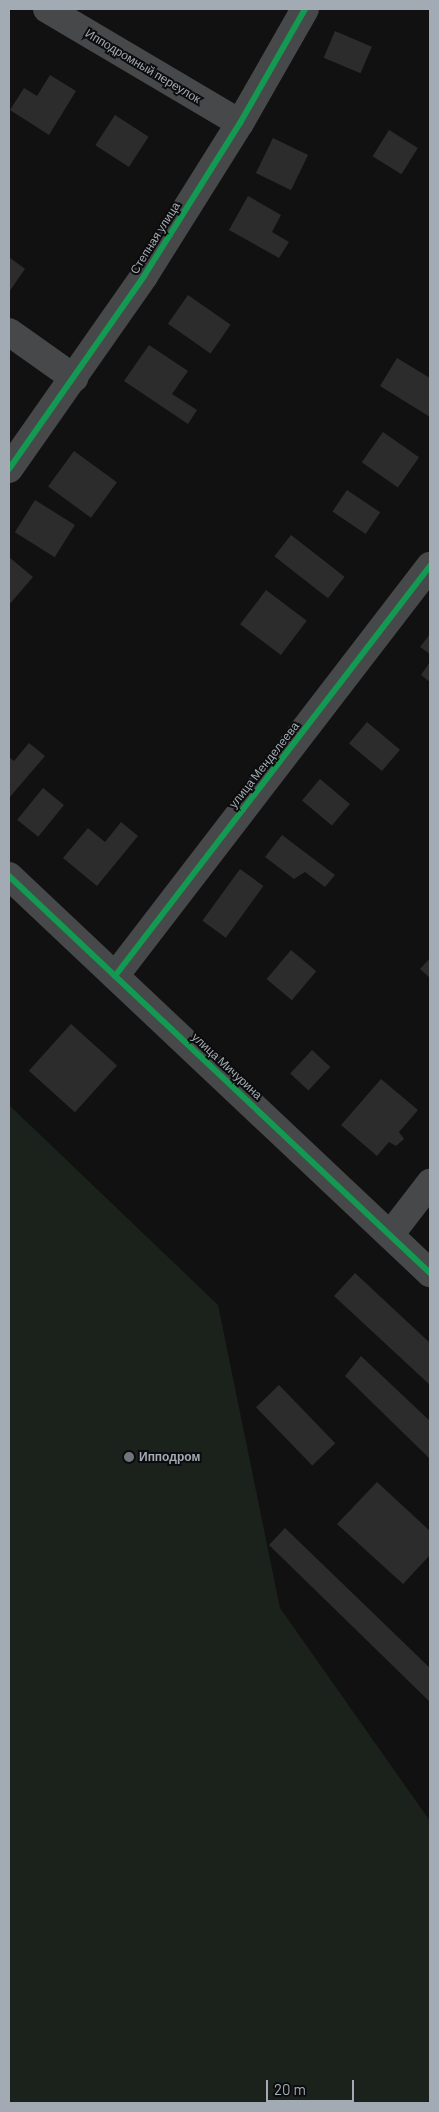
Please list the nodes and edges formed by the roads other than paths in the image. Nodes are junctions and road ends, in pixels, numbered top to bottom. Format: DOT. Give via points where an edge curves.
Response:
graph roads {
  1 [pos="47,9"];
  2 [pos="305,9"];
  3 [pos="240,123"];
  4 [pos="9,332"];
  5 [pos="74,378"];
  6 [pos="9,469"];
  7 [pos="430,566"];
  8 [pos="9,876"];
  9 [pos="115,976"];
  10 [pos="430,1183"];
  11 [pos="390,1235"];
  12 [pos="430,1273"];
  1 -- 3 [label="street, Ипподромный переулок"];
  2 -- 3 [label="street, Степная улица"];
  3 -- 5 [label="street, Степная улица" via="144,276"];
  4 -- 5 [label="street"];
  5 -- 6 [label="street, Степная улица"];
  7 -- 9 [label="street, улица Менделеева"];
  8 -- 9 [label="street, улица Мичурина"];
  9 -- 11 [label="street, улица Мичурина"];
  10 -- 11 [label="street"];
  11 -- 12 [label="street, улица Мичурина"];
}
